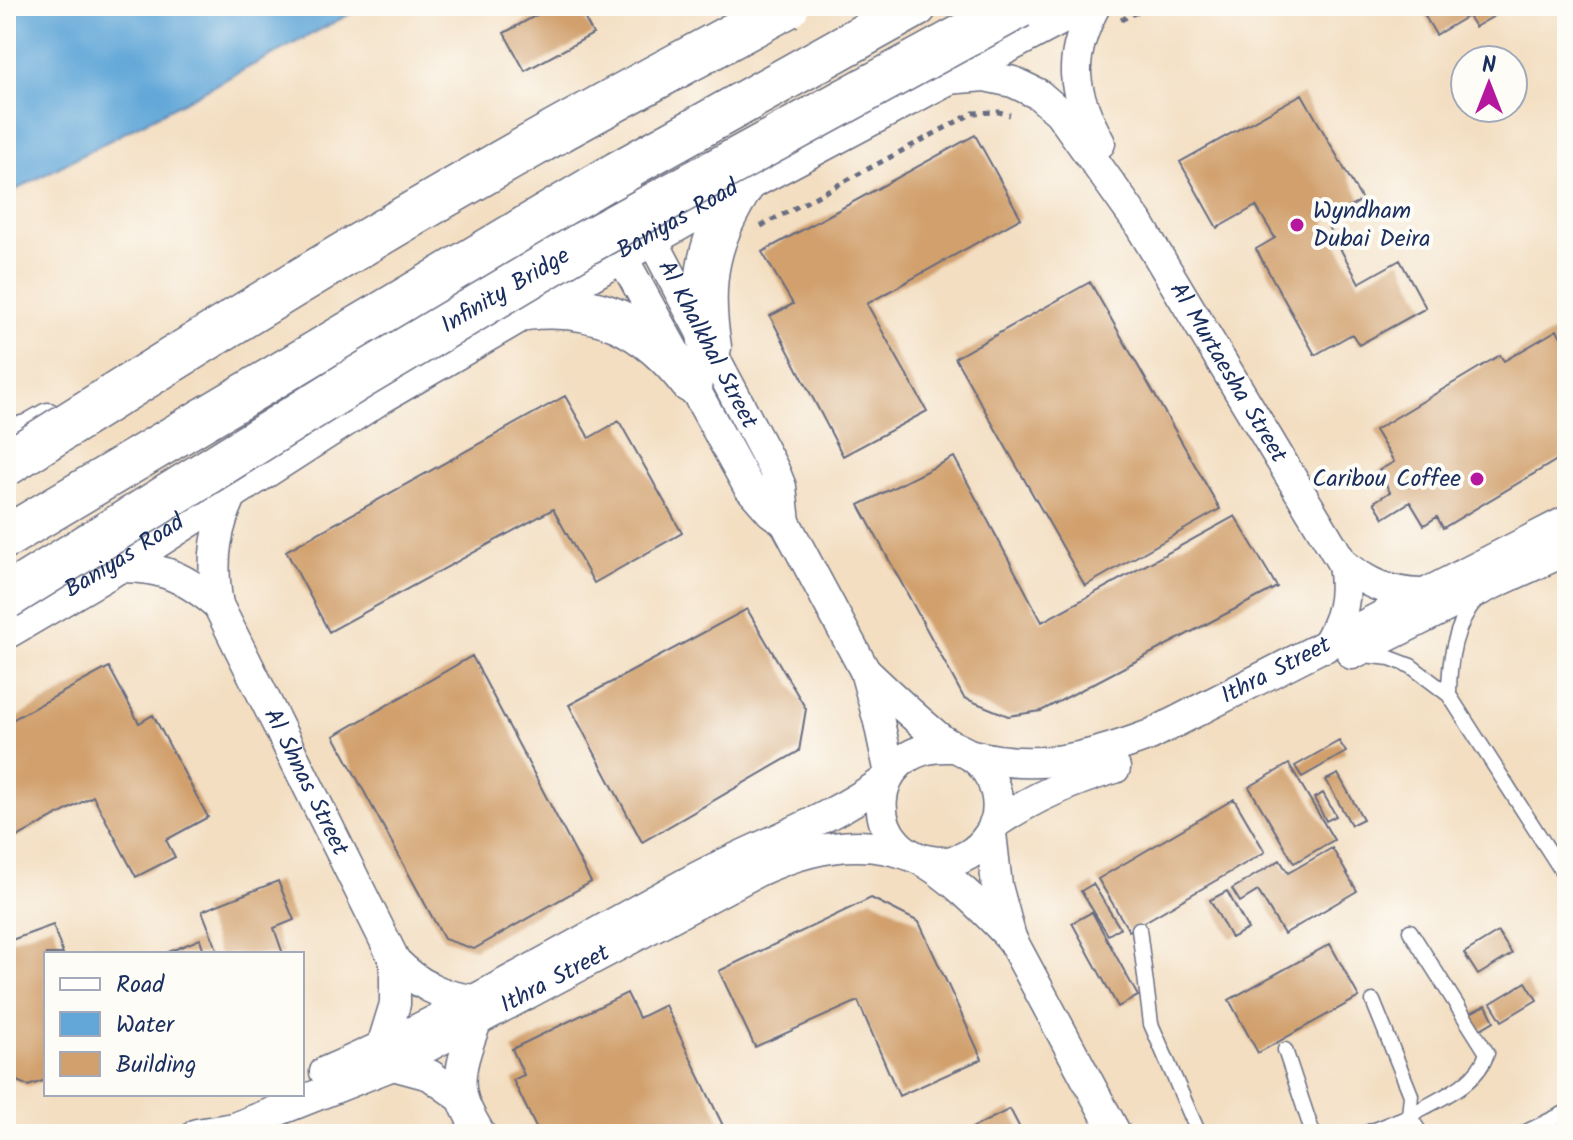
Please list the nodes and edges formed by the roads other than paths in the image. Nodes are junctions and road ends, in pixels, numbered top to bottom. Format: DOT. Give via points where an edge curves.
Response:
graph roads {
  1 [pos="787,6"];
  2 [pos="805,6"];
  3 [pos="916,6"];
  4 [pos="1019,6"];
  5 [pos="1074,6"];
  6 [pos="1095,6"];
  7 [pos="929,84"];
  8 [pos="746,180"];
  9 [pos="601,182"];
  10 [pos="1139,224"];
  11 [pos="636,245"];
  12 [pos="520,310"];
  13 [pos="701,365"];
  14 [pos="14,443"];
  15 [pos="6,455"];
  16 [pos="238,483"];
  17 [pos="1567,521"];
  18 [pos="785,522"];
  19 [pos="6,537"];
  20 [pos="1567,550"];
  21 [pos="1343,564"];
  22 [pos="107,568"];
  23 [pos="1486,587"];
  24 [pos="1421,594"];
  25 [pos="6,597"];
  26 [pos="218,605"];
  27 [pos="6,627"];
  28 [pos="1334,653"];
  29 [pos="865,671"];
  30 [pos="1449,695"];
  31 [pos="959,750"];
  32 [pos="888,776"];
  33 [pos="992,828"];
  34 [pos="913,856"];
  35 [pos="1567,879"];
  36 [pos="1139,929"];
  37 [pos="1410,931"];
  38 [pos="1011,938"];
  39 [pos="395,961"];
  40 [pos="1373,1001"];
  41 [pos="475,1011"];
  42 [pos="1285,1050"];
  43 [pos="387,1056"];
  44 [pos="304,1081"];
  45 [pos="304,1095"];
  46 [pos="268,1096"];
  47 [pos="302,1096"];
  48 [pos="462,1098"];
  49 [pos="1567,1112"];
  50 [pos="1409,1116"];
  51 [pos="196,1134"];
  52 [pos="480,1134"];
  53 [pos="1116,1134"];
  54 [pos="1199,1134"];
  55 [pos="1313,1134"];
  56 [pos="1364,1134"];
  57 [pos="1421,1134"];
  58 [pos="1522,1134"];
  1 -- 14 [label="highway, bridge" via="530,146 195,346"];
  2 -- 14 [label="street"];
  3 -- 9 [label="main road"];
  4 -- 25 [label="highway, Infinity Bridge, bridge" via="585,243"];
  5 -- 7 [label="main road, Baniyas Road"];
  6 -- 10 [label="street, Al Murtaesha Street" via="1076,53 1079,100"];
  7 -- 8 [label="main road, Baniyas Road"];
  7 -- 10 [label="street, Al Murtaesha Street" via="985,76 1038,94 1059,112"];
  8 -- 11 [label="main road, Baniyas Road"];
  8 -- 13 [label="main road" via="726,209 705,276"];
  9 -- 11 [label="street, Al Khalkhal Street"];
  9 -- 19 [label="main road"];
  10 -- 21 [label="street, Al Murtaesha Street"];
  11 -- 12 [label="main road, Baniyas Road"];
  11 -- 13 [label="street, Al Khalkhal Street"];
  11 -- 13 [label="street, Al Khalkhal Street"];
  12 -- 13 [label="main road" via="576,308 617,320 654,341 674,360"];
  12 -- 16 [label="main road, Baniyas Road"];
  13 -- 18 [label="street, Al Khalkhal Street" via="774,470"];
  13 -- 18 [label="street, Al Khalkhal Street" via="748,486"];
  14 -- 15 [label="street"];
  16 -- 22 [label="main road, Baniyas Road"];
  16 -- 26 [label="street, Al Shnas Street" via="213,554"];
  17 -- 24 [label="street, Ithra Street"];
  18 -- 29 [label="street, Al Khalkhal Street"];
  20 -- 23 [label="street, Ithra Street"];
  21 -- 24 [label="street, Al Murtaesha Street" via="1379,587"];
  21 -- 28 [label="street, Al Murtaesha Street" via="1345,608"];
  22 -- 26 [label="street, Al Shnas Street" via="154,568 197,587"];
  22 -- 27 [label="main road, Baniyas Road"];
  23 -- 28 [label="street, Ithra Street"];
  23 -- 30 [label="lane" via="1471,605 1453,645"];
  24 -- 28 [label="street, Ithra Street"];
  26 -- 39 [label="street, Al Shnas Street"];
  28 -- 30 [label="lane" via="1390,658 1411,666"];
  28 -- 31 [label="street, Ithra Street" via="1117,747 1054,763 996,761"];
  28 -- 33 [label="street, Ithra Street" via="1169,748 1039,795"];
  29 -- 31 [label="street, Al Khalkhal Street"];
  29 -- 32 [label="street, Al Khalkhal Street"];
  30 -- 35 [label="lane"];
  31 -- 32 [label="street" via="932,746 915,751"];
  31 -- 33 [label="street" via="991,776 998,808"];
  32 -- 34 [label="street" via="882,814 893,839"];
  32 -- 41 [label="street, Ithra Street" via="836,813 697,878"];
  33 -- 34 [label="street" via="965,857 930,862"];
  33 -- 38 [label="street" via="997,886"];
  34 -- 38 [label="street" via="965,893"];
  34 -- 41 [label="street, Ithra Street" via="850,846 787,857"];
  36 -- 54 [label="lane" via="1151,1024"];
  37 -- 50 [label="lane" via="1487,1053 1473,1079"];
  38 -- 53 [label="street"];
  39 -- 41 [label="street, Al Shnas Street" via="430,989"];
  39 -- 43 [label="street, Al Shnas Street"];
  40 -- 50 [label="lane" via="1411,1095"];
  41 -- 43 [label="street, Ithra Street"];
  41 -- 48 [label="street" via="463,1059"];
  42 -- 55 [label="lane"];
  43 -- 44 [label="street, Ithra Street"];
  43 -- 45 [label="street, Ithra Street"];
  43 -- 48 [label="street" via="430,1075"];
  46 -- 51 [label="street, Ithra Street"];
  47 -- 51 [label="street, Ithra Street" via="234,1128"];
  48 -- 52 [label="street"];
  49 -- 58 [label="lane"];
  50 -- 56 [label="lane"];
  50 -- 57 [label="lane"];
}
